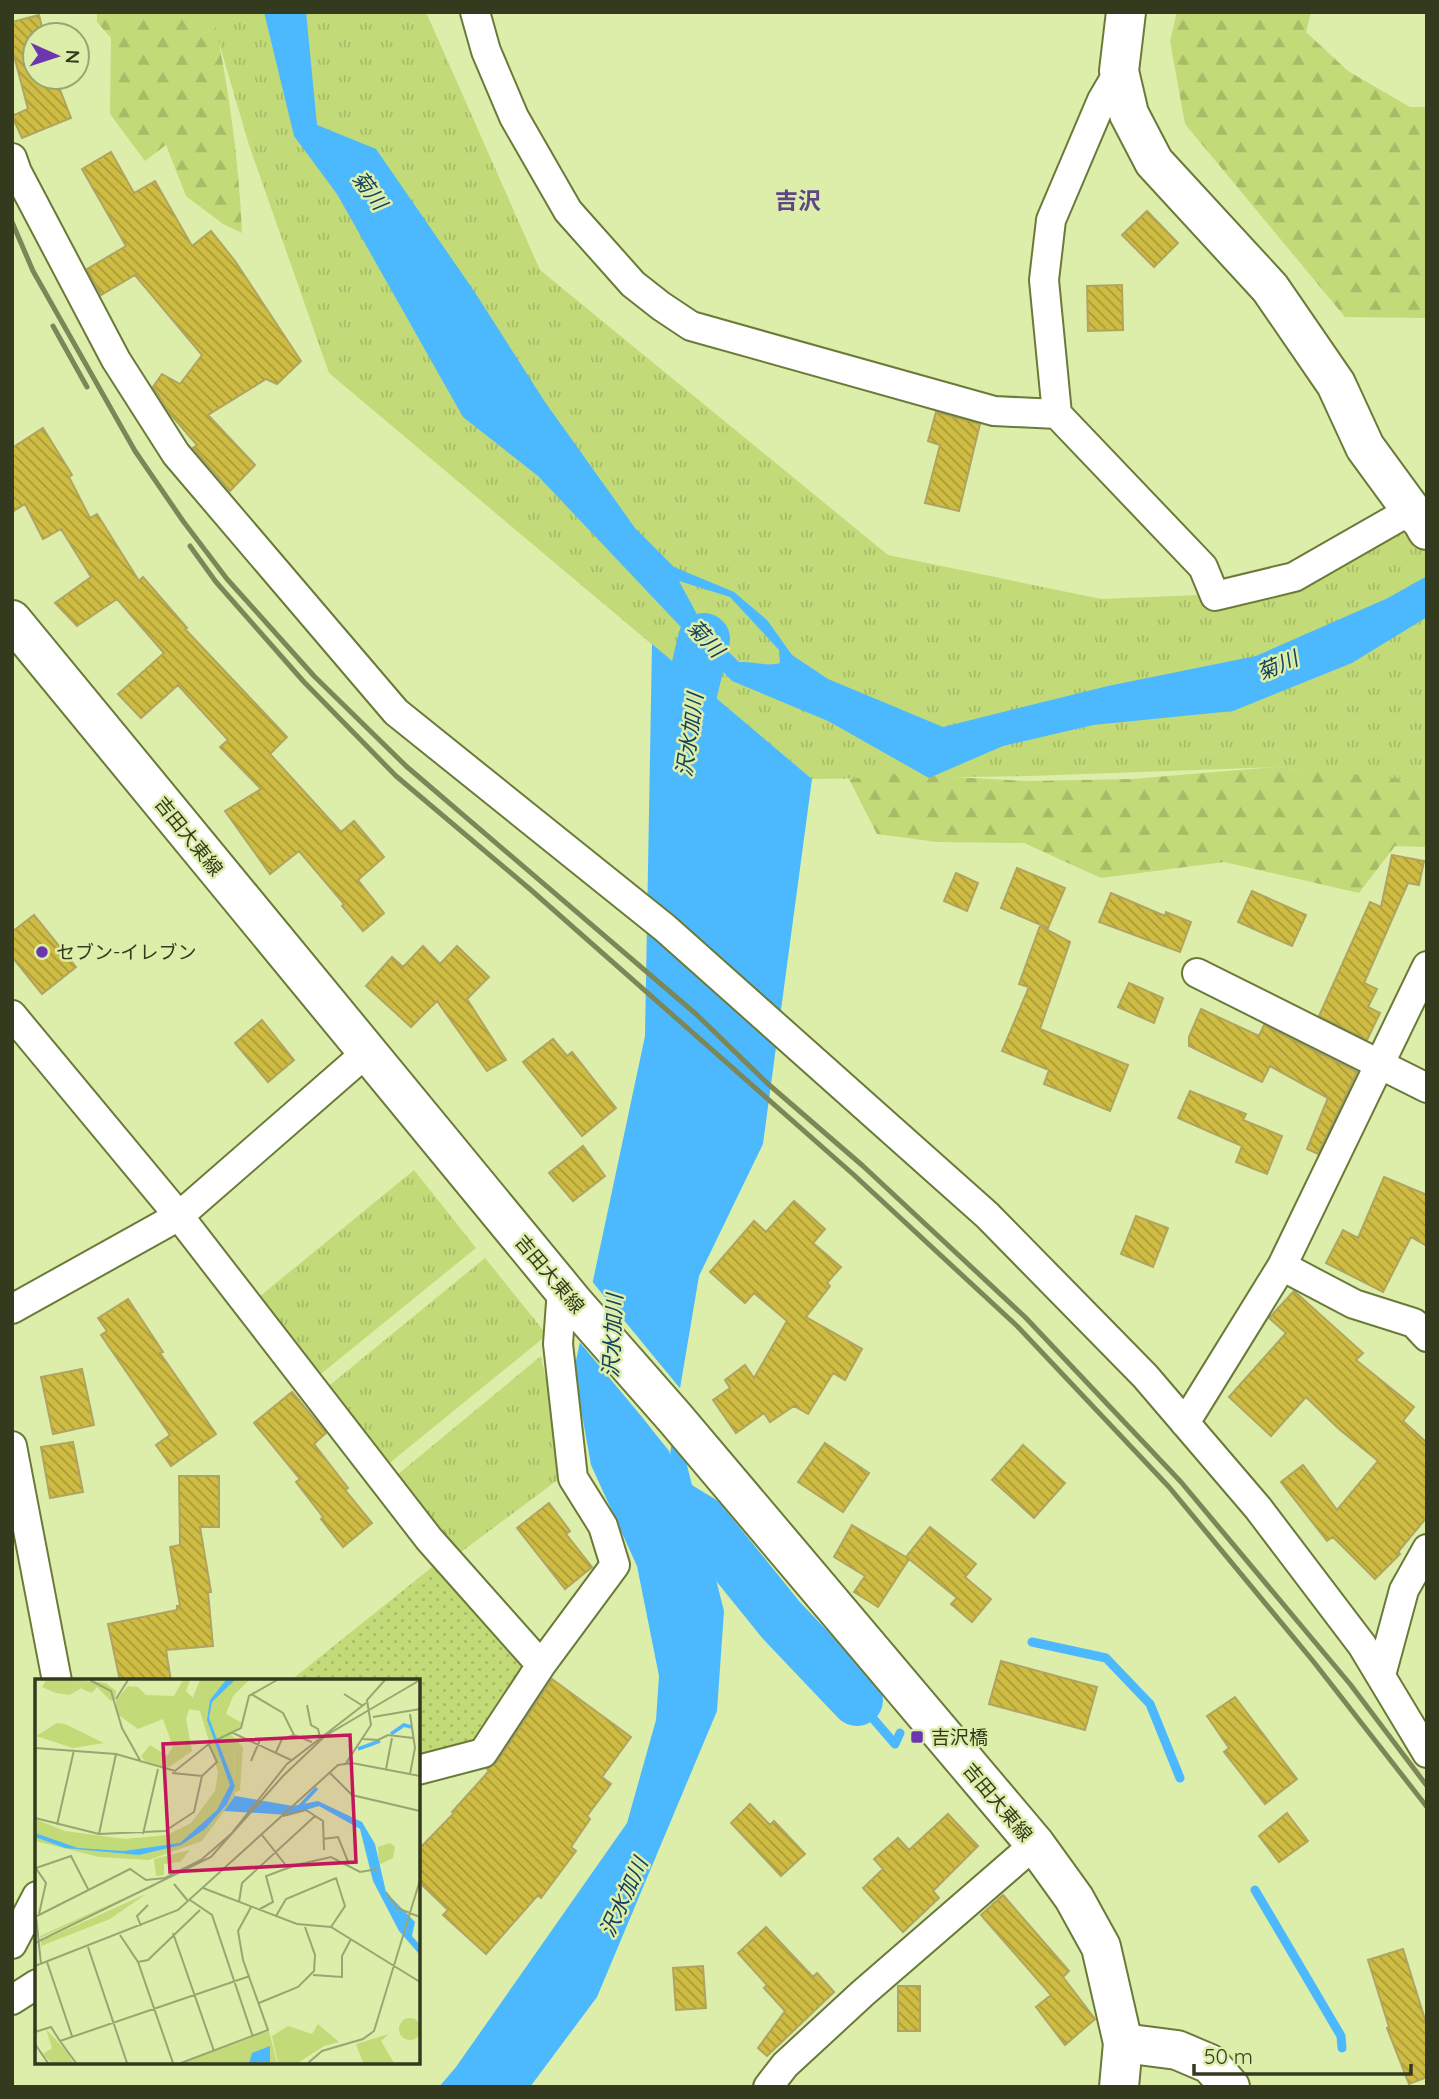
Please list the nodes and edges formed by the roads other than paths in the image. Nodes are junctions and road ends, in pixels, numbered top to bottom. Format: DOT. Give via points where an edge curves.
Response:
graph roads {
  1 [pos="475,12"];
  2 [pos="1126,12"];
  3 [pos="1119,71"];
  4 [pos="12,158"];
  5 [pos="1057,414"];
  6 [pos="1420,520"];
  7 [pos="12,620"];
  8 [pos="1427,966"];
  9 [pos="1197,973"];
  10 [pos="12,1015"];
  11 [pos="366,1053"];
  12 [pos="1378,1063"];
  13 [pos="1427,1088"];
  14 [pos="179,1216"];
  15 [pos="1282,1266"];
  16 [pos="568,1296"];
  17 [pos="12,1309"];
  18 [pos="1427,1337"];
  19 [pos="1185,1423"];
  20 [pos="12,1446"];
  21 [pos="1427,1549"];
  22 [pos="541,1665"];
  23 [pos="1381,1675"];
  24 [pos="57,1679"];
  25 [pos="1427,1753"];
  26 [pos="420,1769"];
  27 [pos="1035,1844"];
  28 [pos="35,1900"];
  29 [pos="12,1944"];
  30 [pos="35,1984"];
  31 [pos="12,2000"];
  32 [pos="1123,2043"];
  33 [pos="768,2087"];
  34 [pos="1119,2087"];
  35 [pos="1230,2087"];
  1 -- 5 [label="street" via="514,117 568,211 634,284 661,306 691,326 994,411"];
  2 -- 3 [label="main road"];
  3 -- 5 [label="street" via="1051,220 1044,280"];
  3 -- 6 [label="main road" via="1129,114 1154,162 1270,288 1336,384 1366,447"];
  4 -- 19 [label="street" via="116,360 176,454 396,712 665,928 987,1215"];
  5 -- 6 [label="street" via="1203,567 1215,596 1294,577"];
  7 -- 11 [label="main road, 吉田大東線"];
  8 -- 12 [label="street"];
  9 -- 12 [label="street"];
  10 -- 14 [label="street"];
  11 -- 14 [label="street"];
  11 -- 16 [label="main road, 吉田大東線"];
  12 -- 13 [label="street"];
  12 -- 15 [label="street"];
  14 -- 17 [label="street"];
  14 -- 22 [label="street" via="429,1539"];
  15 -- 18 [label="street" via="1354,1304 1414,1323"];
  15 -- 19 [label="street"];
  16 -- 22 [label="street" via="558,1344 573,1478 603,1527 615,1565"];
  16 -- 27 [label="main road, 吉田大東線"];
  19 -- 23 [label="street" via="1258,1508"];
  20 -- 24 [label="street"];
  21 -- 23 [label="street" via="1404,1590"];
  22 -- 26 [label="street" via="483,1753"];
  23 -- 25 [label="street"];
  27 -- 32 [label="main road, 吉田大東線" via="1074,1898 1101,1947"];
  27 -- 33 [label="street" via="863,1993 785,2064"];
  28 -- 29 [label="street"];
  30 -- 31 [label="street"];
  32 -- 34 [label="main road, 吉田大東線"];
  32 -- 35 [label="main road" via="1177,2050 1210,2064"];
}
